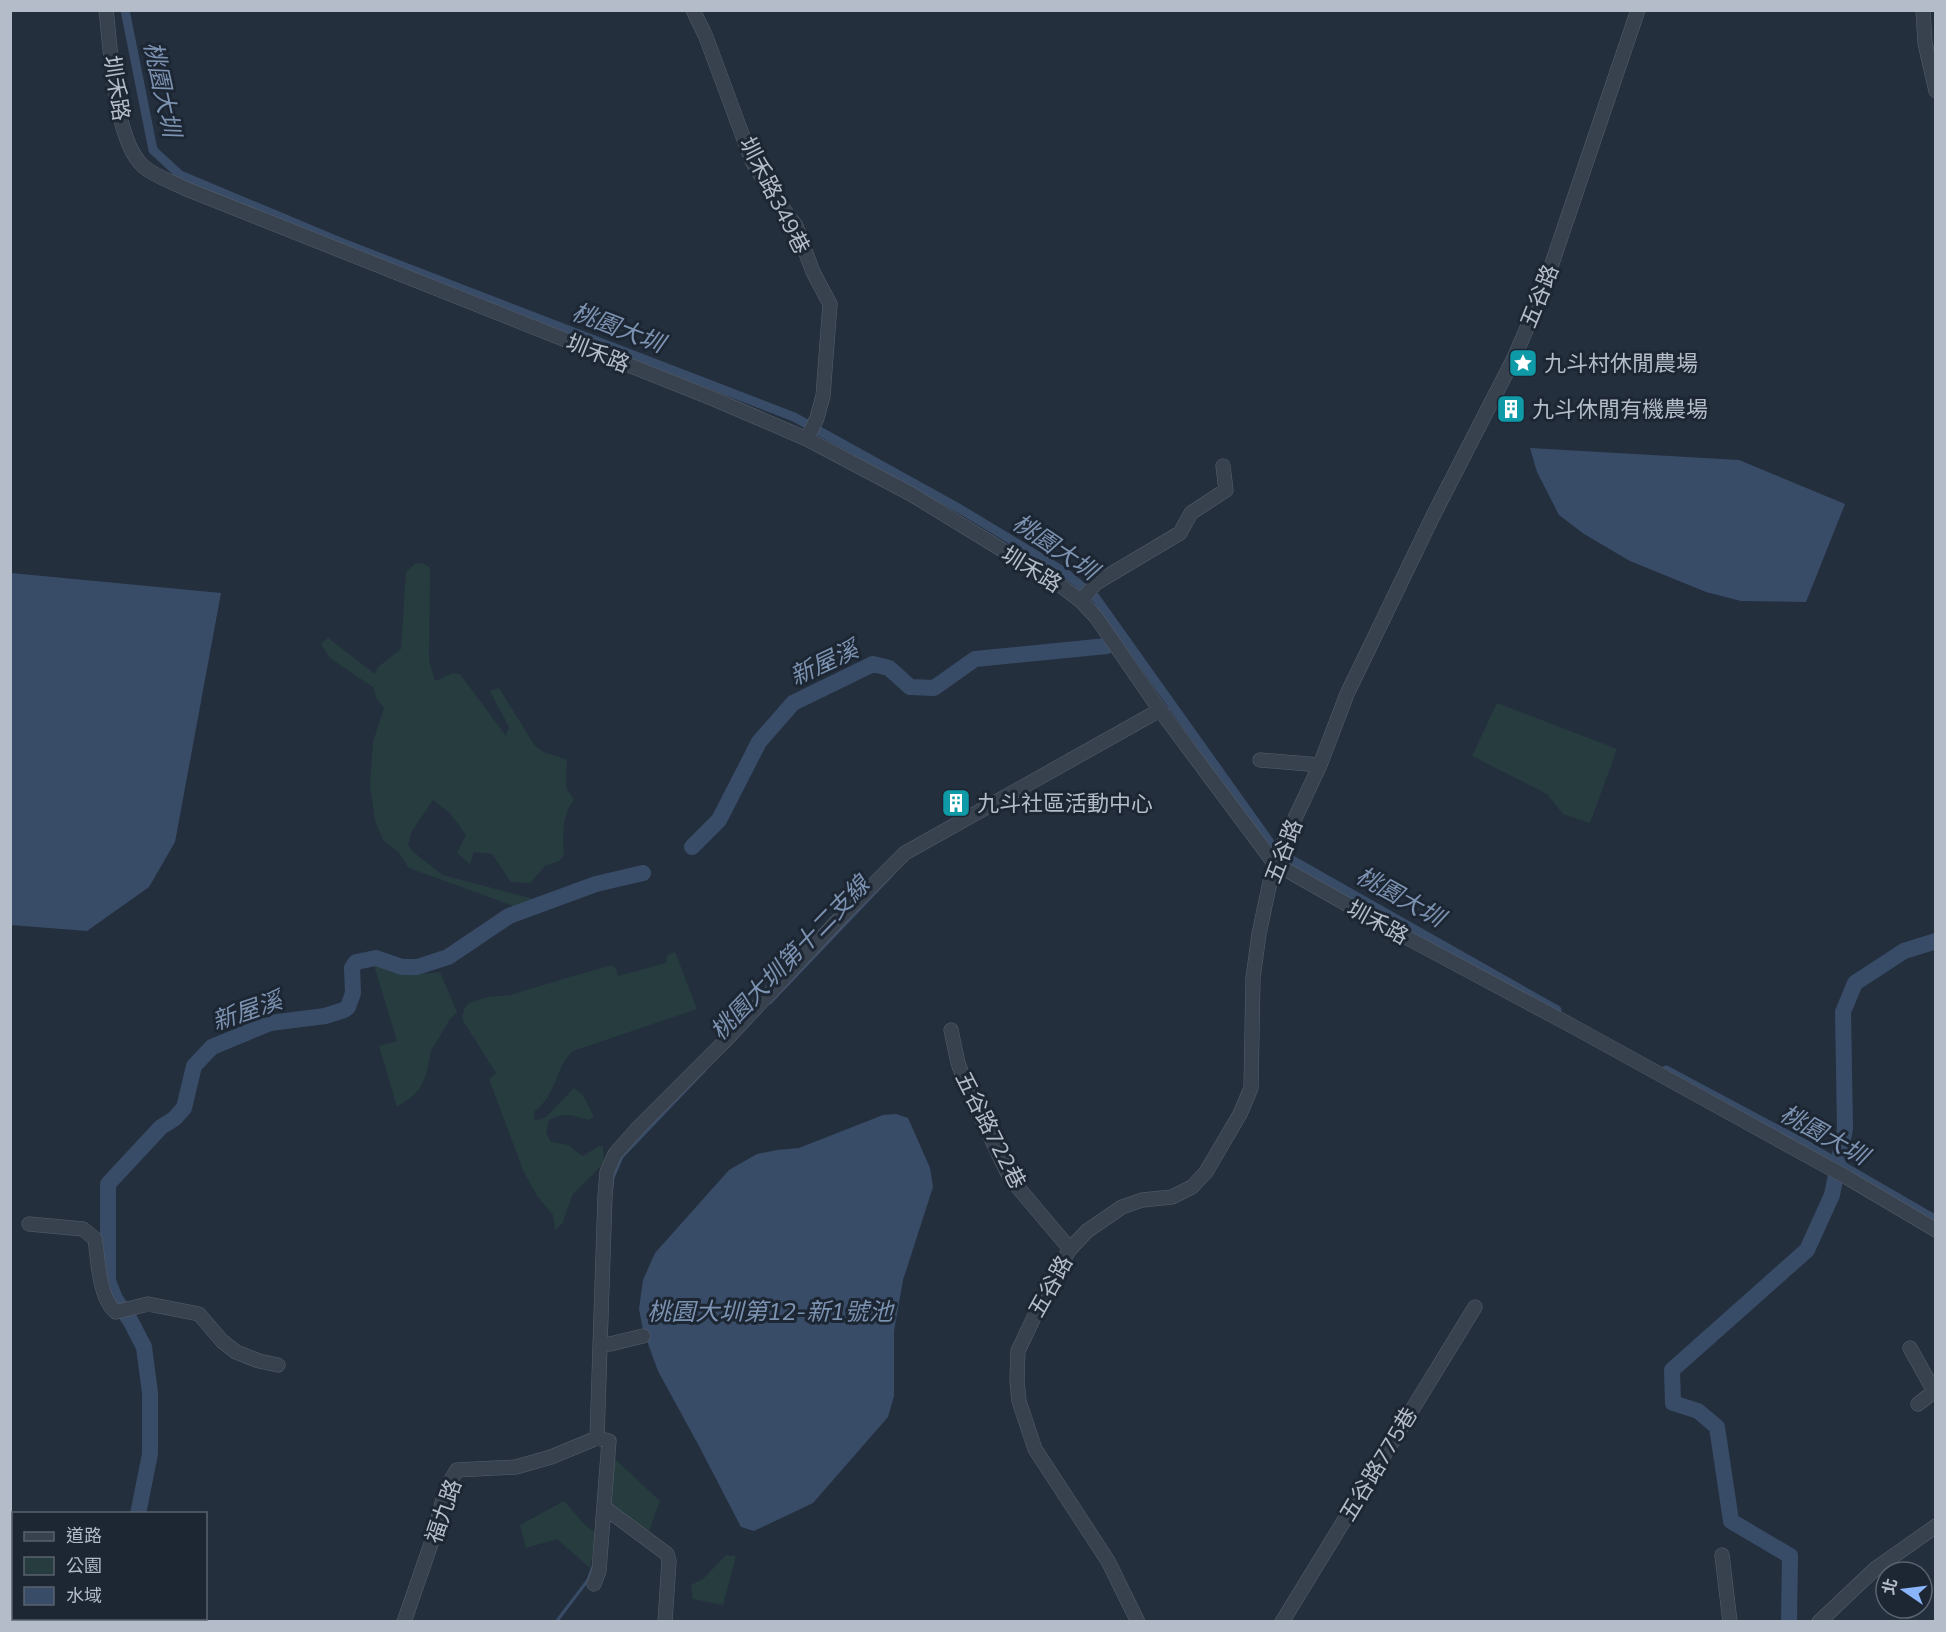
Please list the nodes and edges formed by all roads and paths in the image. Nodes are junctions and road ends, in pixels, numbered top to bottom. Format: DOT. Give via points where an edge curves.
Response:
graph roads {
  1 [pos="106,10"];
  2 [pos="693,10"];
  3 [pos="1638,10"];
  4 [pos="1923,10"];
  5 [pos="1935,91"];
  6 [pos="808,436"];
  7 [pos="1223,466"];
  8 [pos="1086,595"];
  9 [pos="1160,710"];
  10 [pos="1260,760"];
  11 [pos="1320,765"];
  12 [pos="1279,852"];
  13 [pos="951,1030"];
  14 [pos="29,1224"];
  15 [pos="1935,1230"];
  16 [pos="1070,1249"];
  17 [pos="1475,1307"];
  18 [pos="643,1336"];
  19 [pos="600,1344"];
  20 [pos="1910,1348"];
  21 [pos="278,1365"];
  22 [pos="1935,1391"];
  23 [pos="1918,1404"];
  24 [pos="603,1440"];
  25 [pos="605,1508"];
  26 [pos="1935,1526"];
  27 [pos="1722,1555"];
  28 [pos="594,1584"];
  29 [pos="404,1622"];
  30 [pos="665,1622"];
  31 [pos="1138,1622"];
  32 [pos="1282,1622"];
  33 [pos="1730,1622"];
  34 [pos="1819,1622"];
  1 -- 6 [label="street, 圳禾路" via="119,114 127,141 143,166 184,188"];
  2 -- 6 [label="street, 圳禾路349巷" via="752,161 796,226 830,304 823,396"];
  3 -- 11 [label="street, 五谷路" via="1542,293 1514,358 1347,694"];
  4 -- 5 [label="street" via="1925,44"];
  6 -- 8 [label="street, 圳禾路" via="1060,585"];
  7 -- 8 [label="street" via="1226,490 1191,513 1180,533"];
  8 -- 9 [label="street, 圳禾路" via="1096,617"];
  9 -- 12 [label="street, 圳禾路"];
  9 -- 19 [label="street" via="905,853 615,1154 607,1172"];
  10 -- 11 [label="street"];
  11 -- 12 [label="street, 五谷路"];
  12 -- 15 [label="street, 圳禾路" via="1387,927 1842,1175"];
  12 -- 16 [label="street, 五谷路" via="1259,934 1253,978 1251,1088 1239,1114 1206,1172 1192,1187 1172,1197 1122,1207 1087,1231"];
  13 -- 16 [label="street, 五谷路722巷" via="958,1063 1010,1178"];
  14 -- 21 [label="street" via="82,1229 95,1239 101,1281 116,1312 148,1304 199,1314 236,1352"];
  16 -- 31 [label="street, 五谷路" via="1021,1341 1019,1401 1035,1449 1108,1561"];
  17 -- 32 [label="street, 五谷路775巷"];
  18 -- 19 [label="street"];
  19 -- 24 [label="street"];
  20 -- 22 [label="street"];
  22 -- 23 [label="street"];
  24 -- 25 [label="street"];
  24 -- 29 [label="street, 福九路" via="516,1467 457,1470 446,1488"];
  25 -- 28 [label="street" via="599,1571"];
  25 -- 30 [label="street" via="667,1554"];
  26 -- 34 [label="street" via="1875,1569"];
  27 -- 33 [label="street"];
}
